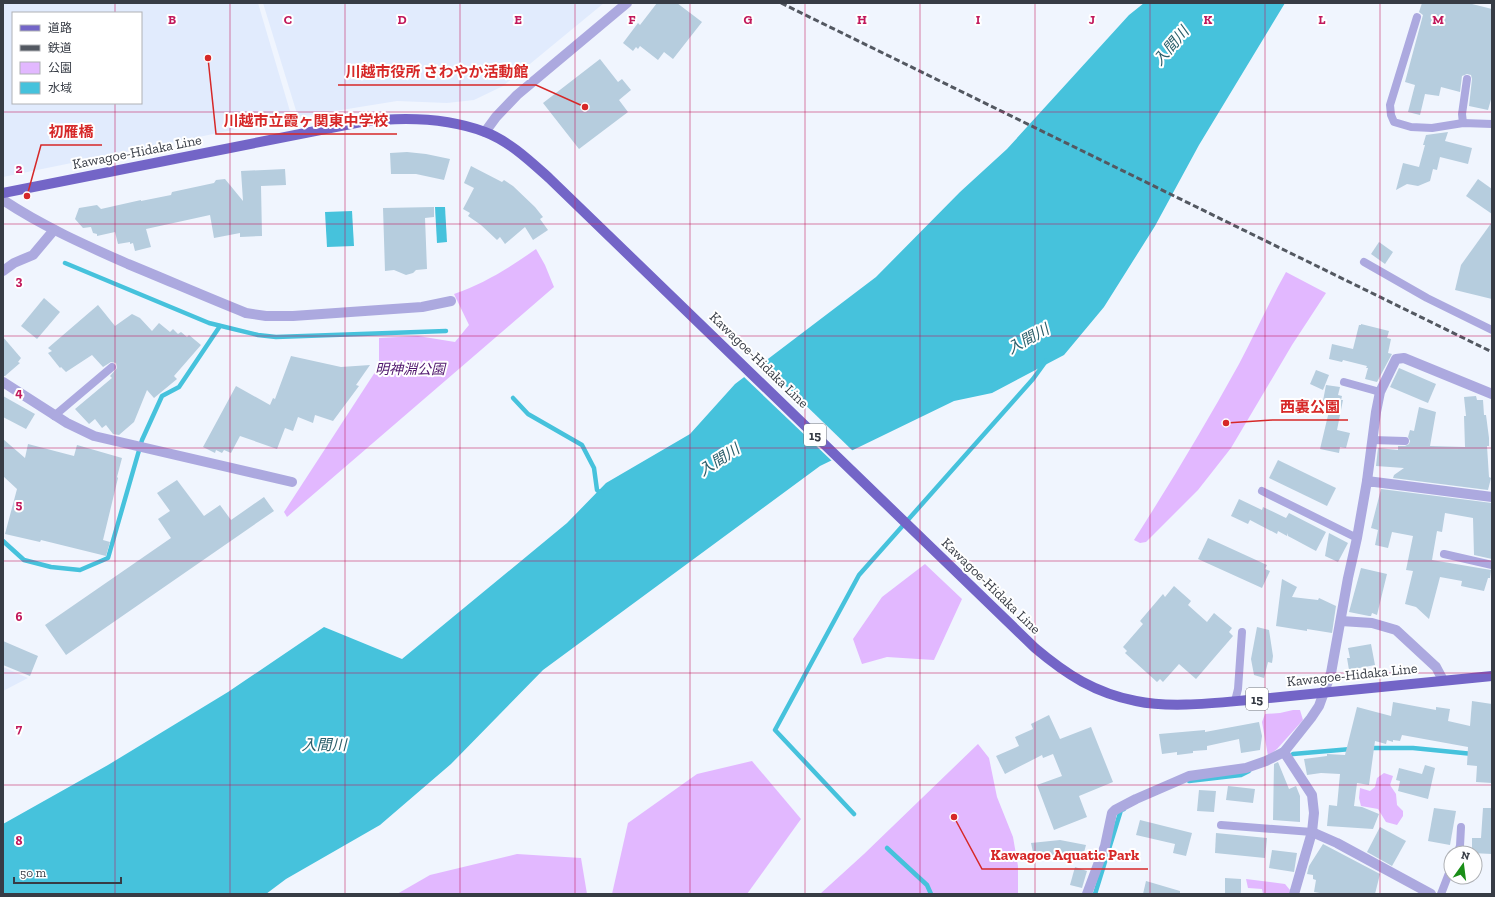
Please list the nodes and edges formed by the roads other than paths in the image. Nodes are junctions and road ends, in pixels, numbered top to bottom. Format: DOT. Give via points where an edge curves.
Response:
graph roads {
  1 [pos="627,3"];
  2 [pos="1417,17"];
  3 [pos="1467,79"];
  4 [pos="1463,123"];
  5 [pos="1492,124"];
  6 [pos="485,132"];
  7 [pos="3,194"];
  8 [pos="3,200"];
  9 [pos="54,230"];
  10 [pos="1364,262"];
  11 [pos="3,271"];
  12 [pos="452,301"];
  13 [pos="1492,330"];
  14 [pos="112,367"];
  15 [pos="3,382"];
  16 [pos="1344,382"];
  17 [pos="1380,392"];
  18 [pos="1492,394"];
  19 [pos="54,416"];
  20 [pos="1372,440"];
  21 [pos="1405,441"];
  22 [pos="1367,481"];
  23 [pos="292,482"];
  24 [pos="1262,491"];
  25 [pos="1492,497"];
  26 [pos="1357,538"];
  27 [pos="1444,554"];
  28 [pos="1492,565"];
  29 [pos="1341,621"];
  30 [pos="1242,632"];
  31 [pos="1492,676"];
  32 [pos="1443,680"];
  33 [pos="1324,693"];
  34 [pos="1235,701"];
  35 [pos="1284,752"];
  36 [pos="1221,825"];
  37 [pos="1461,827"];
  38 [pos="1312,832"];
  39 [pos="1460,845"];
  40 [pos="1087,894"];
  41 [pos="1294,894"];
  42 [pos="1431,894"];
  1 -- 6 [label="street" via="517,95"];
  2 -- 4 [label="lane" via="1390,106 1394,122 1411,127 1432,128"];
  3 -- 4 [label="lane"];
  4 -- 5 [label="lane"];
  6 -- 7 [label="main road, Kawagoe-Hidaka Line / 15" via="459,125 392,118 361,122"];
  6 -- 34 [label="main road, Kawagoe-Hidaka Line / 15" via="532,163 596,221 1057,666 1074,678 1094,687 1136,701 1158,704"];
  8 -- 9 [label="street"];
  9 -- 11 [label="street" via="33,255"];
  9 -- 12 [label="street" via="246,313 293,316 422,307"];
  10 -- 13 [label="lane" via="1427,298"];
  14 -- 19 [label="lane"];
  15 -- 19 [label="street"];
  16 -- 17 [label="lane"];
  17 -- 18 [label="street" via="1396,359 1404,358"];
  17 -- 20 [label="street"];
  19 -- 23 [label="street" via="94,436"];
  20 -- 21 [label="lane"];
  20 -- 22 [label="street"];
  22 -- 25 [label="street"];
  22 -- 26 [label="street"];
  24 -- 26 [label="lane"];
  26 -- 29 [label="street"];
  27 -- 28 [label="lane"];
  29 -- 32 [label="street" via="1372,623 1396,630 1436,667"];
  29 -- 33 [label="street" via="1331,673"];
  30 -- 34 [label="lane"];
  31 -- 32 [label="main road, Kawagoe-Hidaka Line / 15"];
  32 -- 33 [label="main road, Kawagoe-Hidaka Line / 15"];
  33 -- 34 [label="main road, Kawagoe-Hidaka Line / 15"];
  33 -- 35 [label="street" via="1311,718"];
  35 -- 38 [label="street" via="1312,795"];
  35 -- 40 [label="street" via="1246,768 1189,776 1136,798 1115,810"];
  36 -- 38 [label="lane"];
  37 -- 39 [label="lane"];
  38 -- 41 [label="street"];
  38 -- 42 [label="street"];
}
